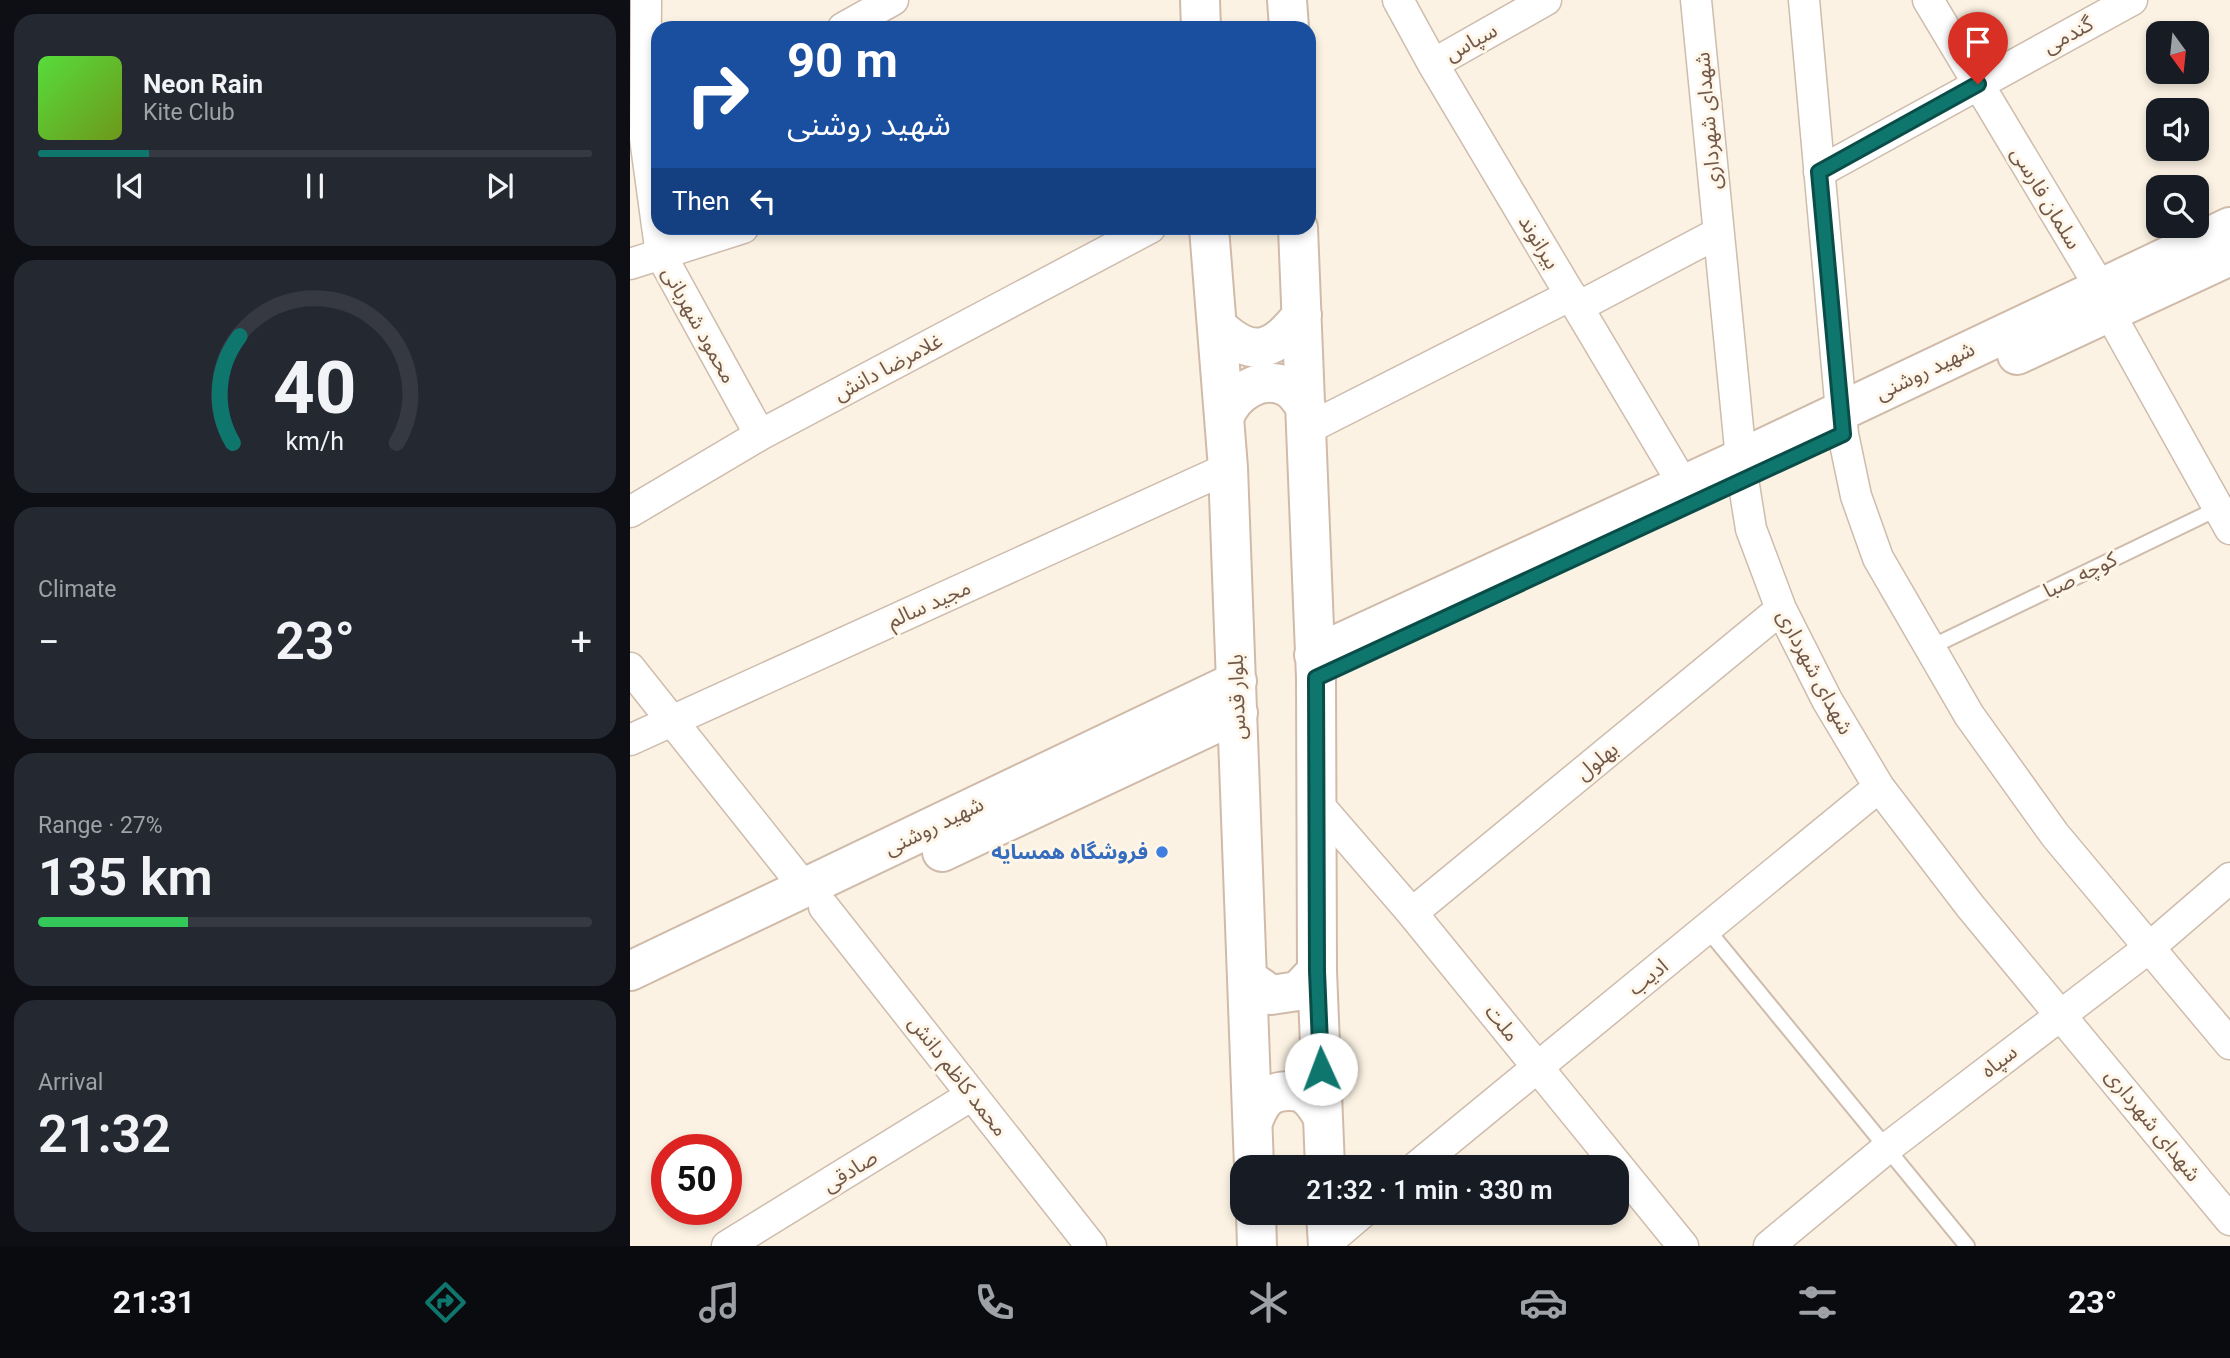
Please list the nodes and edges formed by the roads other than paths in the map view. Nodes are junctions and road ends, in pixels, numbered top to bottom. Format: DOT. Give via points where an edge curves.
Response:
graph roads {
  1 [pos="646,0"];
  2 [pos="893,0"];
  3 [pos="1200,0"];
  4 [pos="1287,0"];
  5 [pos="1398,0"];
  6 [pos="1546,0"];
  7 [pos="1696,0"];
  8 [pos="1804,0"];
  9 [pos="1928,0"];
  10 [pos="2132,0"];
  11 [pos="858,14"];
  12 [pos="1201,21"];
  13 [pos="1288,21"];
  14 [pos="1433,64"];
  15 [pos="1978,84"];
  16 [pos="638,92"];
  17 [pos="651,135"];
  18 [pos="1819,172"];
  19 [pos="2230,227"];
  20 [pos="1718,233"];
  21 [pos="659,235"];
  22 [pos="722,235"];
  23 [pos="1137,235"];
  24 [pos="1210,235"];
  25 [pos="1298,235"];
  26 [pos="661,255"];
  27 [pos="2230,256"];
  28 [pos="630,264"];
  29 [pos="2105,300"];
  30 [pos="1574,301"];
  31 [pos="1302,315"];
  32 [pos="1217,326"];
  33 [pos="1224,418"];
  34 [pos="1306,418"];
  35 [pos="1843,423"];
  36 [pos="760,435"];
  37 [pos="1228,468"];
  38 [pos="1743,469"];
  39 [pos="1683,484"];
  40 [pos="630,512"];
  41 [pos="2226,514"];
  42 [pos="1781,609"];
  43 [pos="1929,648"];
  44 [pos="1315,666"];
  45 [pos="630,668"];
  46 [pos="1238,697"];
  47 [pos="671,721"];
  48 [pos="630,740"];
  49 [pos="1879,786"];
  50 [pos="1317,803"];
  51 [pos="2230,878"];
  52 [pos="815,897"];
  53 [pos="1412,913"];
  54 [pos="1707,929"];
  55 [pos="2150,947"];
  56 [pos="630,971"];
  57 [pos="1317,971"];
  58 [pos="1247,978"];
  59 [pos="630,1000"];
  60 [pos="2061,1013"];
  61 [pos="2230,1044"];
  62 [pos="1537,1066"];
  63 [pos="972,1095"];
  64 [pos="1323,1118"];
  65 [pos="1253,1122"];
  66 [pos="1887,1148"];
  67 [pos="1254,1155"];
  68 [pos="1325,1155"];
  69 [pos="1430,1155"];
  70 [pos="2230,1220"];
  71 [pos="1256,1225"];
  72 [pos="727,1246"];
  73 [pos="1091,1246"];
  74 [pos="1257,1246"];
  75 [pos="1683,1246"];
  76 [pos="1769,1246"];
  77 [pos="1967,1246"];
  1 -- 16 [label="street, محمود شهربانی"];
  2 -- 11 [label="street"];
  3 -- 12 [label="main road"];
  4 -- 13 [label="main road"];
  5 -- 14 [label="street, بیرانوند"];
  6 -- 14 [label="street, سپاس"];
  7 -- 20 [label="street, شهدای شهرداری"];
  8 -- 18 [label="street"];
  9 -- 15 [label="street, سلمان فارسی"];
  10 -- 15 [label="street, گندمی"];
  14 -- 30 [label="street, بیرانوند"];
  15 -- 18 [label="street, گندمی"];
  15 -- 29 [label="street, سلمان فارسی"];
  16 -- 17 [label="street, محمود شهربانی"];
  18 -- 35 [label="street"];
  19 -- 29 [label="main road, شهید روشنی"];
  20 -- 30 [label="street"];
  20 -- 38 [label="street, شهدای شهرداری"];
  21 -- 26 [label="street, محمود شهربانی"];
  22 -- 26 [label="street"];
  23 -- 36 [label="street, غلامرضا دانش"];
  24 -- 32 [label="main road, بلوار قدس"];
  25 -- 31 [label="main road"];
  26 -- 28 [label="street"];
  26 -- 36 [label="street, محمود شهربانی"];
  27 -- 29 [label="main road, شهید روشنی"];
  29 -- 35 [label="main road, شهید روشنی"];
  29 -- 41 [label="street, سلمان فارسی"];
  30 -- 34 [label="street"];
  30 -- 39 [label="street, بیرانوند"];
  31 -- 32 [label="main road" via="1284,337 1261,347 1232,341"];
  31 -- 34 [label="main road"];
  32 -- 33 [label="main road, بلوار قدس"];
  33 -- 34 [label="main road" via="1239,394 1270,383 1296,394"];
  33 -- 37 [label="main road, بلوار قدس"];
  34 -- 44 [label="main road"];
  35 -- 38 [label="main road, شهید روشنی"];
  35 -- 43 [label="street" via="1856,496 1878,558"];
  36 -- 40 [label="street, غلامرضا دانش"];
  37 -- 46 [label="main road, بلوار قدس"];
  37 -- 47 [label="street, مجید سالم"];
  38 -- 39 [label="main road, شهید روشنی"];
  38 -- 42 [label="street, شهدای شهرداری" via="1751,529"];
  38 -- 44 [label="main road, شهید روشنی"];
  39 -- 44 [label="main road, شهید روشنی"];
  41 -- 43 [label="lane, کوچه صبا"];
  42 -- 49 [label="street, شهدای شهرداری" via="1827,700"];
  42 -- 53 [label="street, بهلول"];
  43 -- 55 [label="street" via="1969,715 2055,835"];
  44 -- 50 [label="main road"];
  45 -- 47 [label="street, محمد کاظم دانش"];
  46 -- 52 [label="main road, شهید روشنی"];
  46 -- 58 [label="main road, بلوار قدس"];
  47 -- 48 [label="street, مجید سالم"];
  47 -- 52 [label="street, محمد کاظم دانش"];
  49 -- 54 [label="street, ادیب"];
  49 -- 60 [label="street, شهدای شهرداری" via="1970,906"];
  50 -- 53 [label="street, ملت"];
  50 -- 57 [label="main road"];
  51 -- 55 [label="street, سپاه"];
  52 -- 56 [label="main road, شهید روشنی"];
  52 -- 59 [label="main road, شهید روشنی"];
  52 -- 63 [label="street, محمد کاظم دانش"];
  53 -- 62 [label="street, ملت"];
  54 -- 62 [label="street, ادیب"];
  54 -- 66 [label="lane"];
  55 -- 60 [label="street, سپاه"];
  55 -- 61 [label="street"];
  57 -- 58 [label="main road" via="1298,991 1271,995"];
  57 -- 64 [label="main road"];
  58 -- 65 [label="main road, بلوار قدس"];
  60 -- 66 [label="street, سپاه"];
  60 -- 70 [label="street, شهدای شهرداری"];
  62 -- 69 [label="street, ادیب"];
  62 -- 75 [label="street, ملت"];
  63 -- 72 [label="street, صادقی"];
  63 -- 73 [label="street, محمد کاظم دانش"];
  64 -- 65 [label="main road" via="1306,1095 1278,1091 1265,1099"];
  64 -- 68 [label="main road"];
  65 -- 67 [label="main road, بلوار قدس"];
  66 -- 76 [label="street, سپاه"];
  66 -- 77 [label="lane"];
  71 -- 74 [label="main road"];
}
